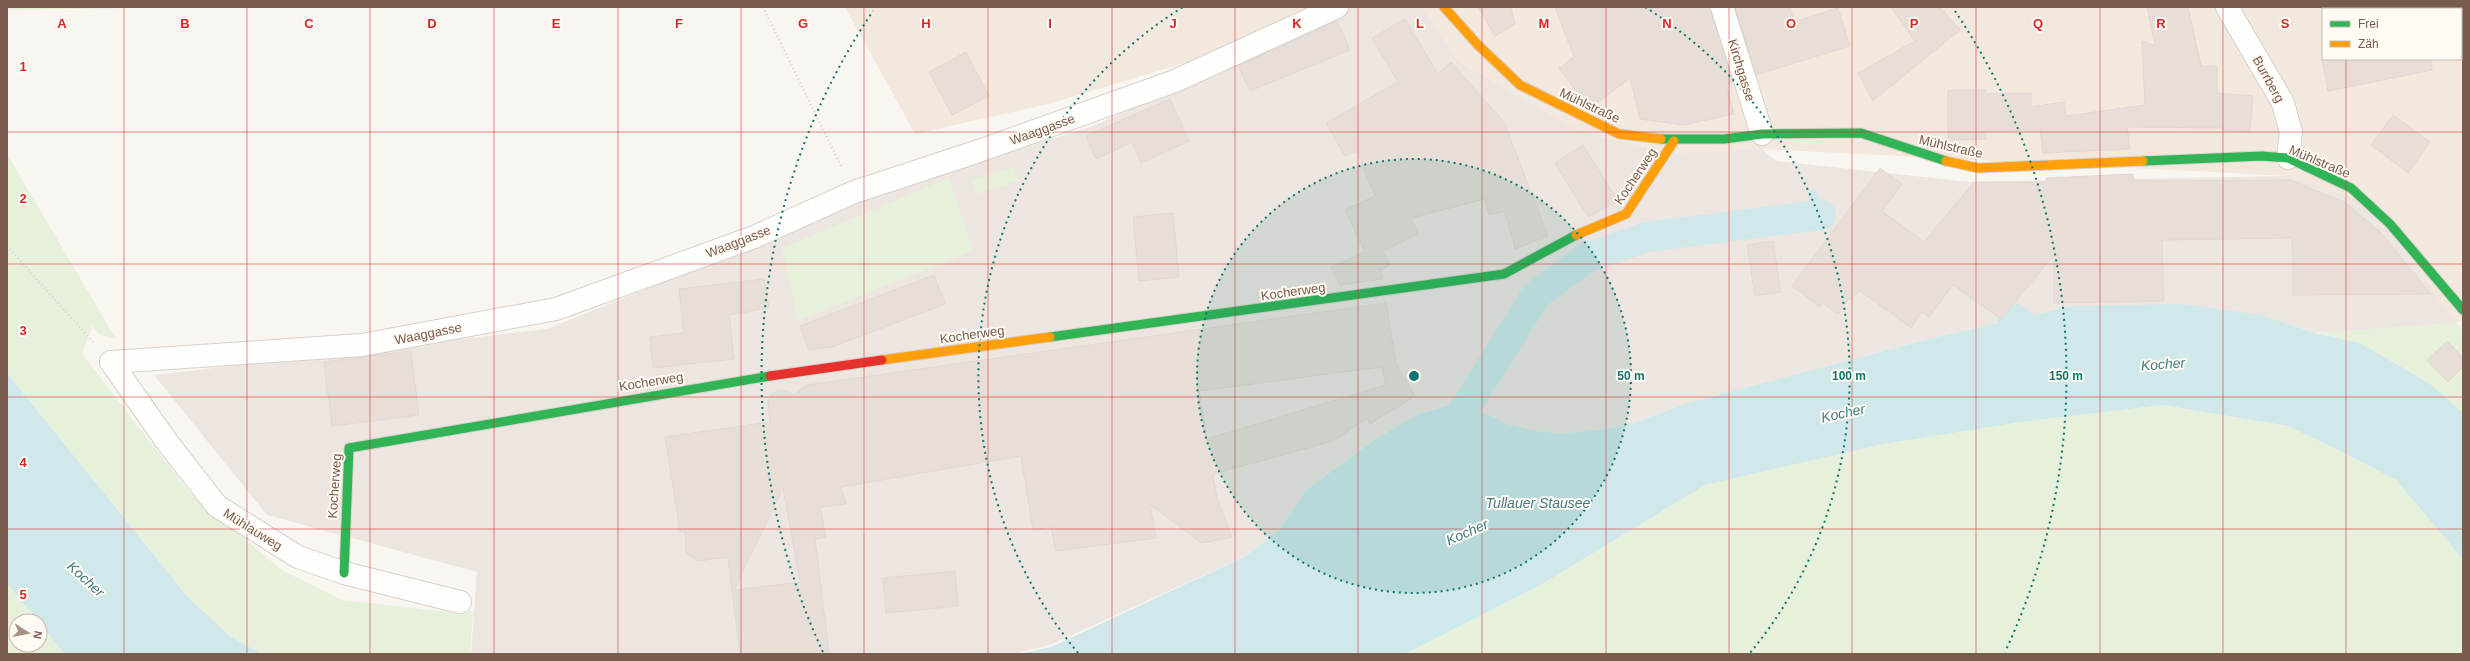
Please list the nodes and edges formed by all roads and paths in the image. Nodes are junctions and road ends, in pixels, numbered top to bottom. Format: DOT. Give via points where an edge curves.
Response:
graph roads {
  1 [pos="763,7"];
  2 [pos="1337,7"];
  3 [pos="1444,7"];
  4 [pos="1722,7"];
  5 [pos="2227,7"];
  6 [pos="1762,134"];
  7 [pos="1674,141"];
  8 [pos="2288,158"];
  9 [pos="854,192"];
  10 [pos="7,246"];
  11 [pos="2463,310"];
  12 [pos="111,362"];
  13 [pos="344,573"];
  14 [pos="460,602"];
  1 -- 9 [label="path"];
  2 -- 9 [label="street, Waaggasse" via="1175,81 976,152"];
  3 -- 7 [label="street, Mühlstraße" via="1478,45 1520,85 1619,134"];
  4 -- 6 [label="street, Kirchgasse"];
  5 -- 8 [label="street, Burrberg" via="2284,103 2291,132"];
  6 -- 7 [label="street, Mühlstraße"];
  6 -- 8 [label="street, Mühlstraße" via="1861,133 1928,157 1978,168 2262,156"];
  7 -- 13 [label="street, Kocherweg" via="1626,214 1572,237 1504,274 792,372 349,448"];
  8 -- 11 [label="street, Mühlstraße" via="2351,188 2390,224"];
  9 -- 12 [label="street, Waaggasse" via="754,236 556,309 362,345"];
  10 -- 12 [label="path"];
  12 -- 13 [label="street, Mühlauweg" via="166,442 217,506 298,557"];
  13 -- 14 [label="street, Mühlauweg"];
}
